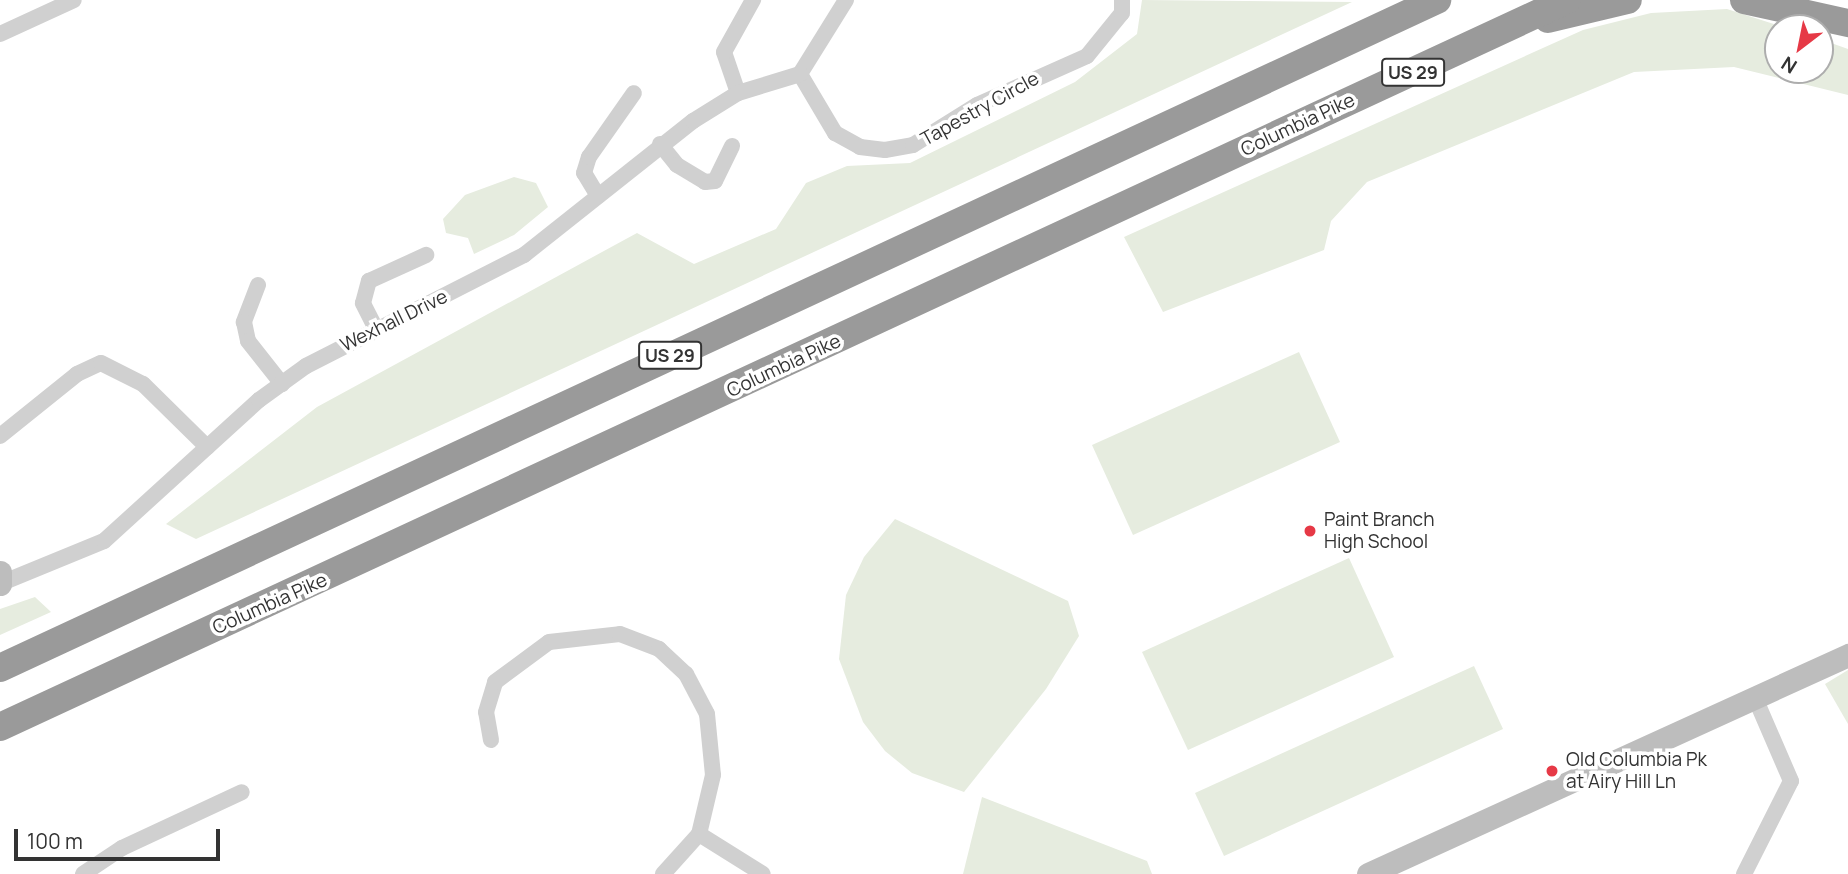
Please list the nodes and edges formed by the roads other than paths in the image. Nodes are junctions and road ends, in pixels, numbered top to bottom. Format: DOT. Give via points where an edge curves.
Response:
graph roads {
  1 [pos="74,0"];
  2 [pos="753,0"];
  3 [pos="846,0"];
  4 [pos="1122,0"];
  5 [pos="1420,0"];
  6 [pos="1437,0"];
  7 [pos="1567,0"];
  8 [pos="1628,0"];
  9 [pos="1744,0"];
  10 [pos="1848,23"];
  11 [pos="1498,32"];
  12 [pos="0,34"];
  13 [pos="1340,44"];
  14 [pos="800,74"];
  15 [pos="634,93"];
  16 [pos="738,93"];
  17 [pos="660,144"];
  18 [pos="732,146"];
  19 [pos="598,196"];
  20 [pos="426,254"];
  21 [pos="258,285"];
  22 [pos="376,329"];
  23 [pos="282,384"];
  24 [pos="0,436"];
  25 [pos="207,447"];
  26 [pos="1,579"];
  27 [pos="1848,655"];
  28 [pos="0,668"];
  29 [pos="1755,698"];
  30 [pos="0,727"];
  31 [pos="491,740"];
  32 [pos="242,792"];
  33 [pos="699,834"];
  34 [pos="83,874"];
  35 [pos="663,874"];
  36 [pos="763,874"];
  37 [pos="1368,874"];
  38 [pos="1744,874"];
  1 -- 12 [label="street"];
  2 -- 16 [label="street" via="724,52"];
  3 -- 14 [label="street"];
  4 -- 14 [label="street, Tapestry Circle" via="1107,36 1087,56 977,105 914,145 860,147 835,133"];
  5 -- 13 [label="highway"];
  6 -- 13 [label="highway, US 29"];
  7 -- 11 [label="highway, Columbia Pike / US 29"];
  8 -- 11 [label="highway"];
  9 -- 10 [label="highway"];
  11 -- 30 [label="highway, Columbia Pike / US 29"];
  13 -- 28 [label="highway, US 29"];
  14 -- 16 [label="street, Wexhall Drive"];
  15 -- 19 [label="street" via="589,157 584,173"];
  16 -- 17 [label="street, Wexhall Drive"];
  17 -- 18 [label="street" via="677,165 705,182 715,181"];
  17 -- 19 [label="street, Wexhall Drive"];
  19 -- 22 [label="street, Wexhall Drive" via="524,255"];
  20 -- 22 [label="street" via="369,281 363,303"];
  21 -- 23 [label="street" via="244,322 248,341"];
  22 -- 23 [label="street, Wexhall Drive"];
  23 -- 25 [label="street, Wexhall Drive"];
  24 -- 25 [label="street" via="77,374 102,363 143,384"];
  25 -- 26 [label="street, Wexhall Drive" via="104,541"];
  27 -- 29 [label="main road"];
  29 -- 37 [label="main road"];
  29 -- 38 [label="street" via="1791,781"];
  31 -- 33 [label="street" via="486,712 495,682 549,642 620,635 659,649 686,674 707,714 713,775"];
  32 -- 34 [label="street" via="122,848"];
  33 -- 35 [label="street"];
  33 -- 36 [label="street"];
}
